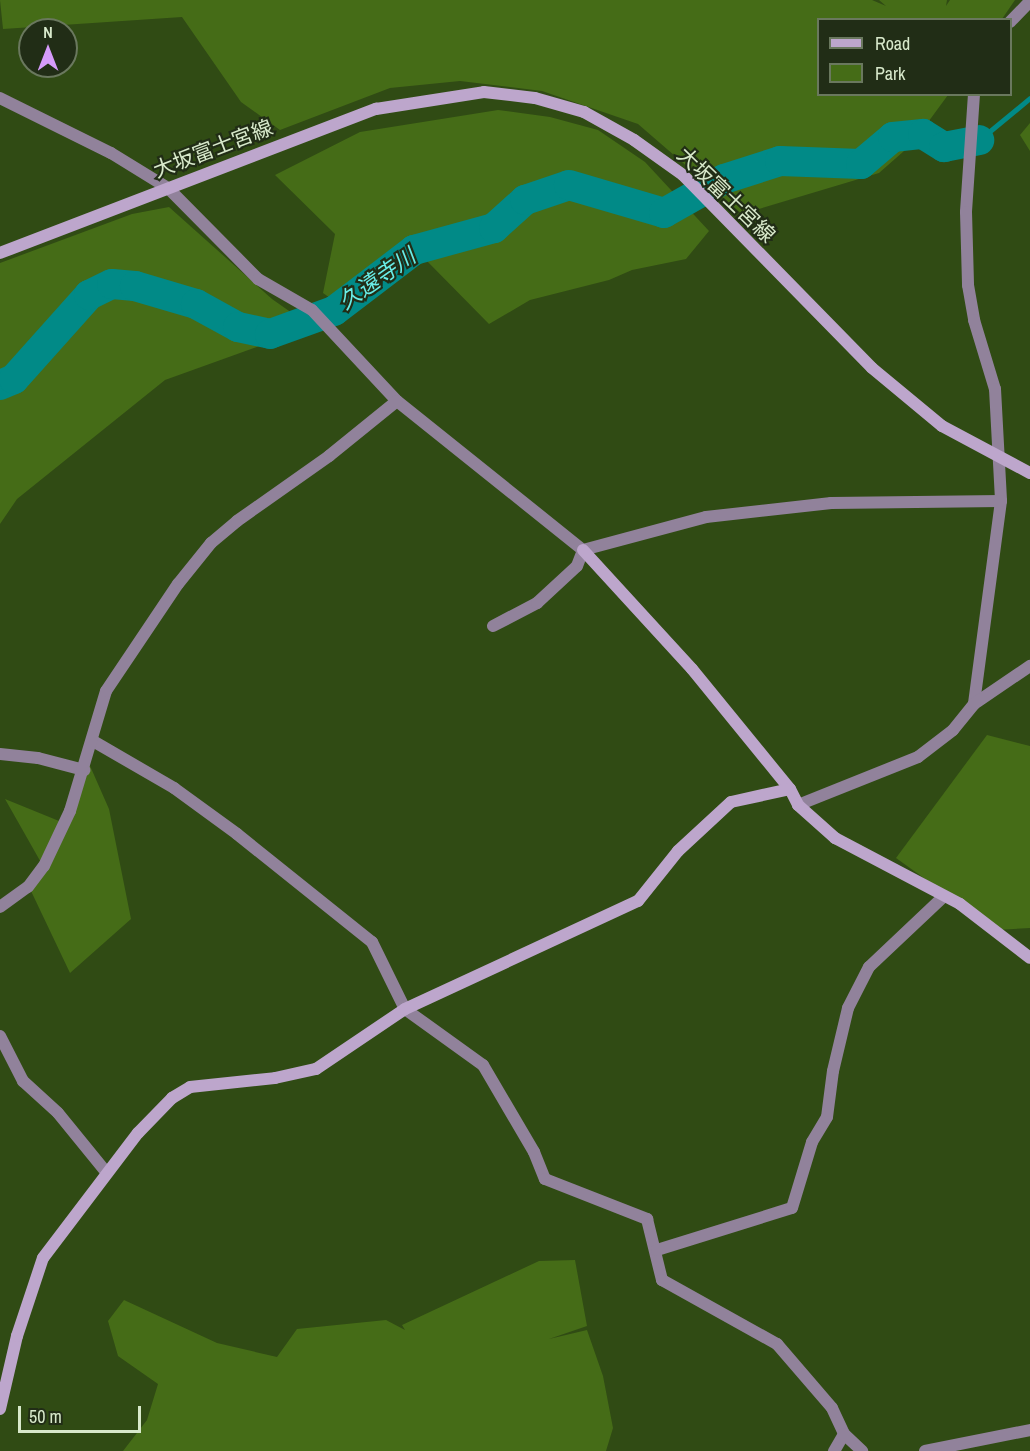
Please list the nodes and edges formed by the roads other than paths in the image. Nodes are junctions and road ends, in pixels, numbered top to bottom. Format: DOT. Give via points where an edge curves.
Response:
graph roads {
  1 [pos="1030,2"];
  2 [pos="1012,21"];
  3 [pos="974,96"];
  4 [pos="0,98"];
  5 [pos="168,188"];
  6 [pos="0,253"];
  7 [pos="397,401"];
  8 [pos="1000,459"];
  9 [pos="1030,473"];
  10 [pos="1001,501"];
  11 [pos="583,550"];
  12 [pos="493,626"];
  13 [pos="1030,666"];
  14 [pos="974,704"];
  15 [pos="93,741"];
  16 [pos="0,754"];
  17 [pos="84,770"];
  18 [pos="790,789"];
  19 [pos="798,804"];
  20 [pos="942,898"];
  21 [pos="0,907"];
  22 [pos="1030,958"];
  23 [pos="405,1010"];
  24 [pos="0,1036"];
  25 [pos="107,1173"];
  26 [pos="657,1250"];
  27 [pos="0,1409"];
  28 [pos="1030,1430"];
  29 [pos="844,1434"];
  30 [pos="834,1451"];
  31 [pos="862,1451"];
  32 [pos="925,1451"];
  1 -- 2 [label="street"];
  3 -- 8 [label="street" via="968,285 995,389"];
  4 -- 5 [label="street" via="111,153"];
  5 -- 6 [label="street, 大坂富士宮線"];
  5 -- 7 [label="street" via="258,279 313,311"];
  5 -- 8 [label="street, 大坂富士宮線" via="376,109 484,92 536,98 584,112 634,140 683,175 872,368 942,426"];
  7 -- 11 [label="street"];
  7 -- 15 [label="street" via="212,543 143,633 106,691"];
  8 -- 9 [label="street, 大坂富士宮線"];
  8 -- 10 [label="street"];
  10 -- 11 [label="street" via="831,503 706,517"];
  10 -- 14 [label="street"];
  11 -- 12 [label="street" via="577,566 537,603"];
  11 -- 18 [label="street" via="692,669"];
  13 -- 14 [label="street"];
  14 -- 19 [label="street" via="953,730 918,757"];
  15 -- 17 [label="street"];
  15 -- 23 [label="street" via="174,788 336,910 372,942"];
  16 -- 17 [label="street" via="38,758"];
  17 -- 21 [label="street" via="44,866 28,887"];
  18 -- 19 [label="street"];
  18 -- 23 [label="street" via="731,801 678,851 638,901"];
  19 -- 20 [label="street" via="834,838"];
  20 -- 22 [label="street" via="960,904"];
  20 -- 26 [label="street" via="869,967 853,998 841,1034 827,1117 812,1142 792,1208"];
  23 -- 25 [label="street" via="316,1069 275,1078 190,1087 163,1107"];
  23 -- 26 [label="street" via="483,1065 534,1152 545,1179 647,1218"];
  24 -- 25 [label="street" via="22,1081 58,1113"];
  25 -- 27 [label="street" via="43,1258 20,1325"];
  26 -- 29 [label="street" via="662,1280 777,1344 832,1408"];
  28 -- 32 [label="street"];
  29 -- 30 [label="street"];
  29 -- 31 [label="street"];
}
